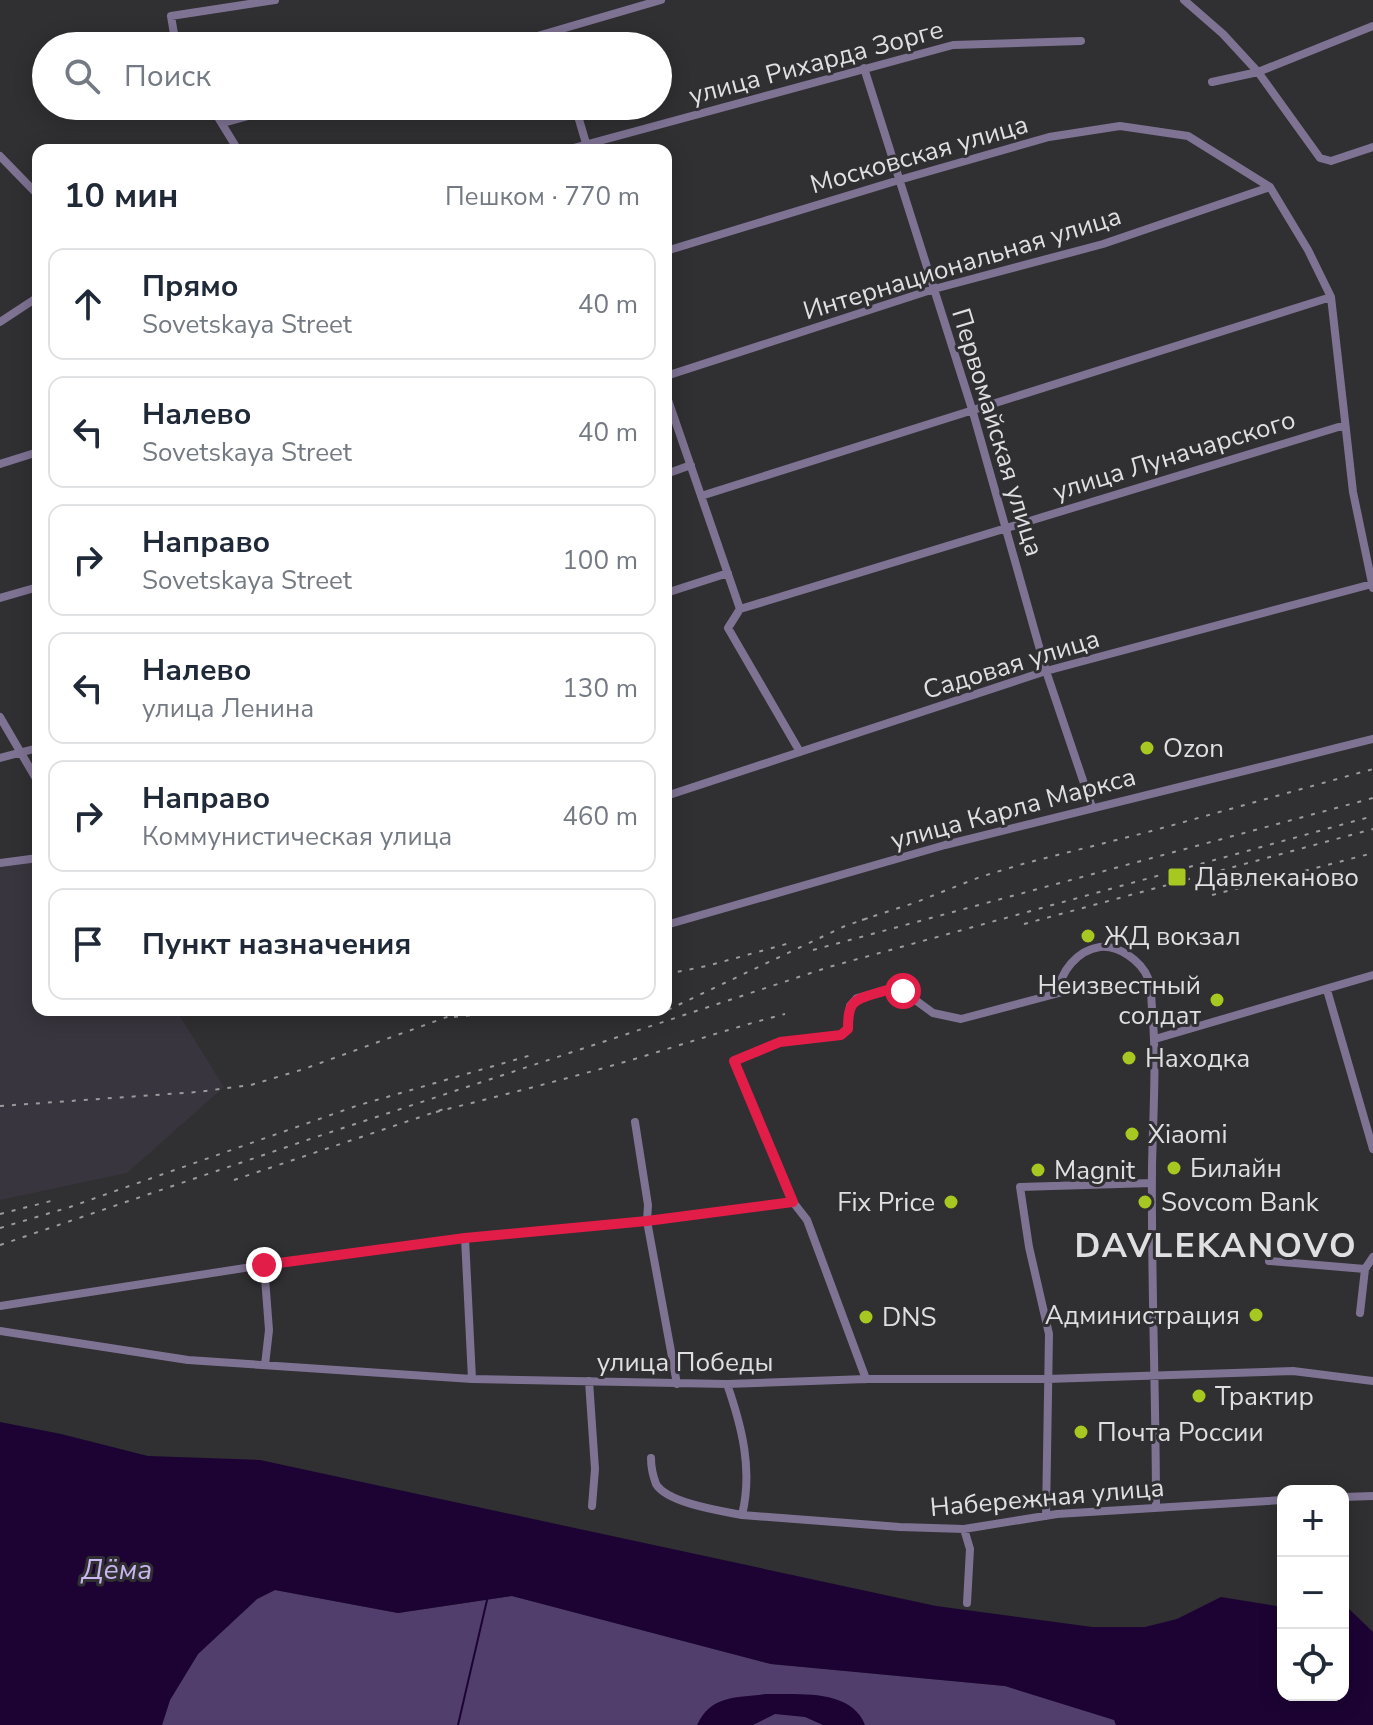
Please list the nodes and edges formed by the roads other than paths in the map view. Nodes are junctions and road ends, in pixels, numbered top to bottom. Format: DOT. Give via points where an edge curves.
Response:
graph roads {
  1 [pos="275,0"];
  2 [pos="661,0"];
  3 [pos="1184,0"];
  4 [pos="1373,26"];
  5 [pos="174,32"];
  6 [pos="555,32"];
  7 [pos="1081,41"];
  8 [pos="864,68"];
  9 [pos="1258,72"];
  10 [pos="1212,82"];
  11 [pos="221,120"];
  12 [pos="234,120"];
  13 [pos="579,120"];
  14 [pos="223,123"];
  15 [pos="235,144"];
  16 [pos="586,144"];
  17 [pos="598,144"];
  18 [pos="1373,147"];
  19 [pos="0,156"];
  20 [pos="899,180"];
  21 [pos="1270,187"];
  22 [pos="32,189"];
  23 [pos="672,249"];
  24 [pos="934,289"];
  25 [pos="1331,297"];
  26 [pos="32,301"];
  27 [pos="0,322"];
  28 [pos="672,374"];
  29 [pos="972,409"];
  30 [pos="672,411"];
  31 [pos="1345,425"];
  32 [pos="32,454"];
  33 [pos="0,464"];
  34 [pos="691,465"];
  35 [pos="672,472"];
  36 [pos="701,496"];
  37 [pos="1007,527"];
  38 [pos="728,573"];
  39 [pos="1372,586"];
  40 [pos="32,589"];
  41 [pos="672,591"];
  42 [pos="0,598"];
  43 [pos="740,609"];
  44 [pos="1046,671"];
  45 [pos="0,717"];
  46 [pos="1373,739"];
  47 [pos="32,750"];
  48 [pos="800,752"];
  49 [pos="21,754"];
  50 [pos="0,758"];
  51 [pos="32,772"];
  52 [pos="672,794"];
  53 [pos="1092,807"];
  54 [pos="32,859"];
  55 [pos="0,863"];
  56 [pos="672,923"];
  57 [pos="1373,975"];
  58 [pos="1327,990"];
  59 [pos="1155,1039"];
  60 [pos="635,1122"];
  61 [pos="1373,1149"];
  62 [pos="1152,1183"];
  63 [pos="793,1202"];
  64 [pos="647,1221"];
  65 [pos="465,1238"];
  66 [pos="1373,1257"];
  67 [pos="1269,1261"];
  68 [pos="264,1265"];
  69 [pos="1365,1269"];
  70 [pos="0,1306"];
  71 [pos="1360,1313"];
  72 [pos="0,1331"];
  73 [pos="265,1365"];
  74 [pos="1155,1376"];
  75 [pos="472,1379"];
  76 [pos="866,1379"];
  77 [pos="1047,1379"];
  78 [pos="589,1381"];
  79 [pos="1373,1381"];
  80 [pos="677,1384"];
  81 [pos="727,1384"];
  82 [pos="651,1458"];
  83 [pos="1373,1496"];
  84 [pos="1349,1497"];
  85 [pos="1277,1500"];
  86 [pos="592,1506"];
  87 [pos="1156,1508"];
  88 [pos="742,1515"];
  89 [pos="1046,1516"];
  90 [pos="964,1529"];
  91 [pos="967,1603"];
  1 -- 5 [label="street" via="171,16"];
  2 -- 6 [label="street"];
  3 -- 9 [label="street"];
  4 -- 9 [label="street"];
  7 -- 8 [label="street, улица Рихарда Зорге" via="953,45"];
  8 -- 17 [label="street, улица Рихарда Зорге"];
  8 -- 20 [label="street, Первомайская улица"];
  9 -- 10 [label="street"];
  9 -- 18 [label="street" via="1320,158 1331,161"];
  11 -- 14 [label="street"];
  12 -- 14 [label="street"];
  13 -- 16 [label="street"];
  14 -- 15 [label="street"];
  19 -- 22 [label="street"];
  20 -- 21 [label="street, Московская улица" via="1049,137 1120,126 1188,136"];
  20 -- 23 [label="street, Московская улица"];
  20 -- 24 [label="street, Первомайская улица"];
  21 -- 24 [label="street, Интернациональная улица" via="1103,244"];
  21 -- 25 [label="street"];
  24 -- 28 [label="street, Интернациональная улица"];
  24 -- 29 [label="street, Первомайская улица"];
  25 -- 29 [label="street"];
  25 -- 31 [label="street"];
  26 -- 27 [label="street"];
  29 -- 36 [label="street"];
  29 -- 37 [label="street, Первомайская улица"];
  30 -- 34 [label="street"];
  31 -- 37 [label="street, улица Луначарского"];
  31 -- 39 [label="street"];
  32 -- 33 [label="street"];
  34 -- 35 [label="street"];
  34 -- 36 [label="street"];
  36 -- 38 [label="street"];
  37 -- 43 [label="street, улица Луначарского"];
  37 -- 44 [label="street, Первомайская улица"];
  38 -- 41 [label="street"];
  38 -- 43 [label="street"];
  39 -- 44 [label="street, Садовая улица"];
  40 -- 42 [label="street"];
  43 -- 48 [label="street" via="728,628"];
  44 -- 48 [label="street, Садовая улица"];
  44 -- 53 [label="street, Первомайская улица"];
  45 -- 49 [label="street"];
  46 -- 53 [label="street, улица Карла Маркса"];
  47 -- 49 [label="street"];
  48 -- 52 [label="street, Садовая улица"];
  49 -- 50 [label="street"];
  49 -- 51 [label="street"];
  53 -- 56 [label="street, улица Карла Маркса"];
  54 -- 55 [label="street"];
  57 -- 58 [label="street"];
  58 -- 59 [label="street"];
  58 -- 61 [label="street"];
  59 -- 62 [label="street"];
  59 -- 63 [label="street" via="1147,976 1122,951 1103,947 1078,957 1059,979 1059,993 961,1019 933,1013 894,988 857,998 850,1006 848,1029 841,1035 780,1042 734,1061"];
  60 -- 64 [label="street"];
  62 -- 74 [label="street"];
  62 -- 77 [label="street" via="1020,1187 1049,1334"];
  63 -- 64 [label="street"];
  63 -- 76 [label="street" via="807,1220"];
  64 -- 65 [label="street"];
  64 -- 80 [label="street"];
  65 -- 68 [label="street"];
  65 -- 75 [label="street"];
  66 -- 69 [label="street"];
  67 -- 69 [label="street"];
  68 -- 70 [label="street"];
  68 -- 73 [label="street" via="269,1330"];
  69 -- 71 [label="street"];
  72 -- 73 [label="street, улица Победы" via="188,1360"];
  73 -- 75 [label="street, улица Победы"];
  74 -- 77 [label="street, улица Победы"];
  74 -- 79 [label="street, улица Победы" via="1293,1371"];
  74 -- 87 [label="street"];
  75 -- 78 [label="street, улица Победы"];
  76 -- 77 [label="street, улица Победы"];
  76 -- 81 [label="street, улица Победы"];
  77 -- 89 [label="street"];
  78 -- 80 [label="street, улица Победы"];
  78 -- 86 [label="street"];
  80 -- 81 [label="street, улица Победы"];
  81 -- 88 [label="street" via="741,1425 747,1468"];
  82 -- 88 [label="street, Набережная улица" via="657,1485 672,1497"];
  83 -- 84 [label="street"];
  85 -- 87 [label="street, Набережная улица"];
  87 -- 89 [label="street, Набережная улица"];
  88 -- 90 [label="street, Набережная улица"];
  89 -- 90 [label="street, Набережная улица"];
  90 -- 91 [label="street" via="970,1549"];
}
